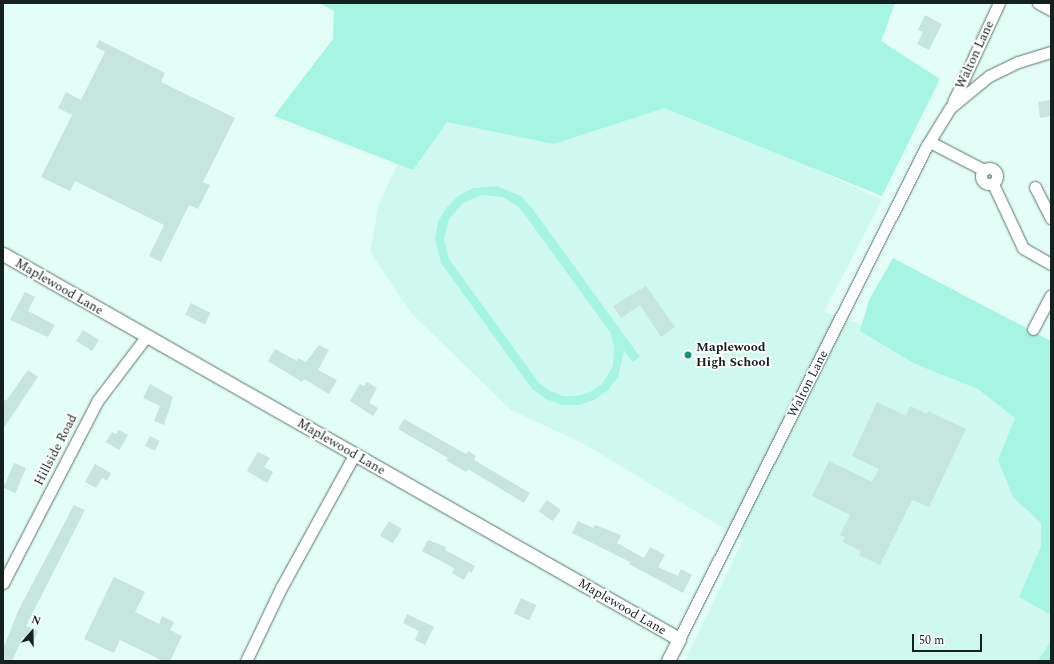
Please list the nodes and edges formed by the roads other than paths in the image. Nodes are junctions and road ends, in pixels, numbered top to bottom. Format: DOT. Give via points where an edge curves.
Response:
graph roads {
  1 [pos="999,3"];
  2 [pos="1038,3"];
  3 [pos="1051,10"];
  4 [pos="1051,52"];
  5 [pos="950,108"];
  6 [pos="928,145"];
  7 [pos="1035,187"];
  8 [pos="1051,218"];
  9 [pos="3,254"];
  10 [pos="1051,264"];
  11 [pos="1051,295"];
  12 [pos="1033,329"];
  13 [pos="146,337"];
  14 [pos="354,455"];
  15 [pos="3,583"];
  16 [pos="679,639"];
  17 [pos="246,661"];
  18 [pos="668,661"];
  1 -- 5 [label="street, Walton Lane"];
  2 -- 3 [label="street"];
  4 -- 5 [label="street, Walton Lane" via="1018,62 989,76"];
  5 -- 6 [label="street, Walton Lane"];
  6 -- 10 [label="street" via="983,172 983,182 993,184 1023,248"];
  6 -- 16 [label="street, Walton Lane"];
  7 -- 8 [label="street"];
  9 -- 13 [label="street, Maplewood Lane"];
  11 -- 12 [label="street"];
  13 -- 14 [label="street, Maplewood Lane"];
  13 -- 15 [label="street, Hillside Road" via="98,400"];
  14 -- 16 [label="street, Maplewood Lane"];
  14 -- 17 [label="street" via="280,588"];
  16 -- 18 [label="street, Walton Lane"];
}
